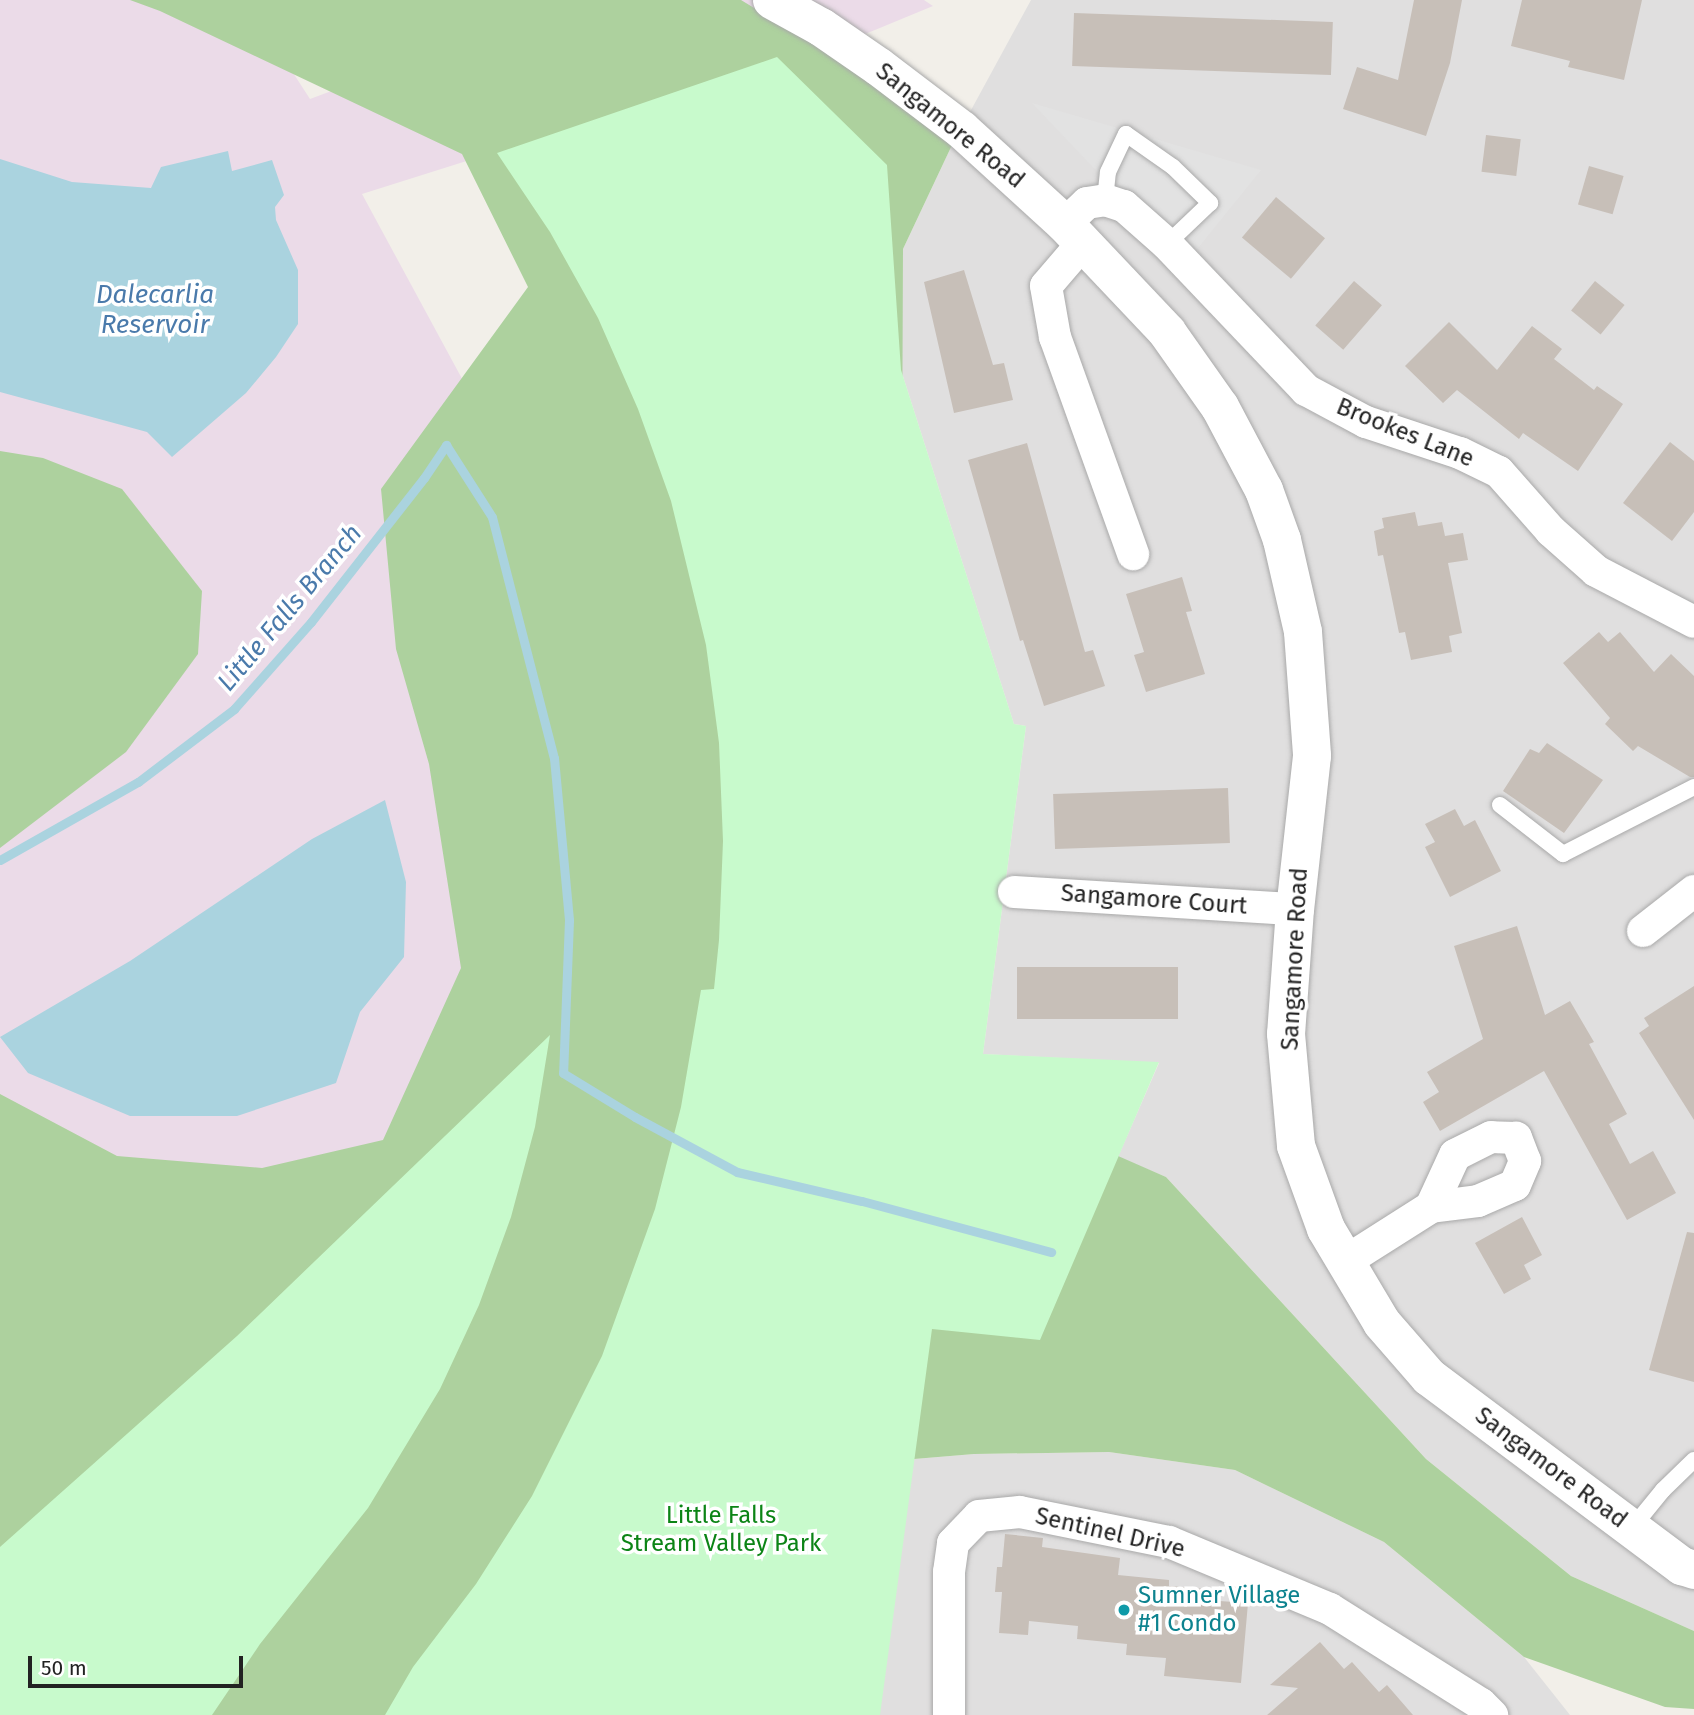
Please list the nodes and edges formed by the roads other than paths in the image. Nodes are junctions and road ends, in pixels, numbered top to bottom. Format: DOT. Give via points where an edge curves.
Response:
graph roads {
  1 [pos="772,0"];
  2 [pos="1105,200"];
  3 [pos="1073,234"];
  4 [pos="1167,244"];
  5 [pos="1133,554"];
  6 [pos="1694,622"];
  7 [pos="1694,787"];
  8 [pos="1500,805"];
  9 [pos="1694,891"];
  10 [pos="1014,892"];
  11 [pos="1295,909"];
  12 [pos="1643,931"];
  13 [pos="1430,1207"];
  14 [pos="1346,1261"];
  15 [pos="1694,1460"];
  16 [pos="1632,1528"];
  17 [pos="1694,1570"];
  18 [pos="949,1715"];
  19 [pos="1492,1715"];
  1 -- 3 [label="street, Sangamore Road" via="821,27 920,95"];
  2 -- 3 [label="street" via="1087,203"];
  2 -- 4 [label="street, Brookes Lane" via="1124,206"];
  2 -- 4 [label="lane" via="1108,172 1126,134 1165,161 1210,203"];
  3 -- 5 [label="street" via="1046,286 1055,337"];
  3 -- 11 [label="street, Sangamore Road" via="1167,332 1198,373 1246,453 1282,540 1303,632 1312,756"];
  4 -- 6 [label="street, Brookes Lane" via="1306,390 1366,422 1461,453 1499,472 1596,571"];
  7 -- 8 [label="lane" via="1563,853"];
  9 -- 12 [label="street"];
  10 -- 11 [label="street, Sangamore Court"];
  11 -- 14 [label="street, Sangamore Road" via="1286,1034 1296,1146 1326,1229"];
  13 -- 14 [label="street"];
  14 -- 16 [label="street, Sangamore Road" via="1382,1323 1429,1377"];
  15 -- 16 [label="lane"];
  16 -- 17 [label="street, Sangamore Road"];
  18 -- 19 [label="street, Sentinel Drive" via="948,1572 953,1543 979,1516 1020,1512 1170,1542 1330,1609"];
}
